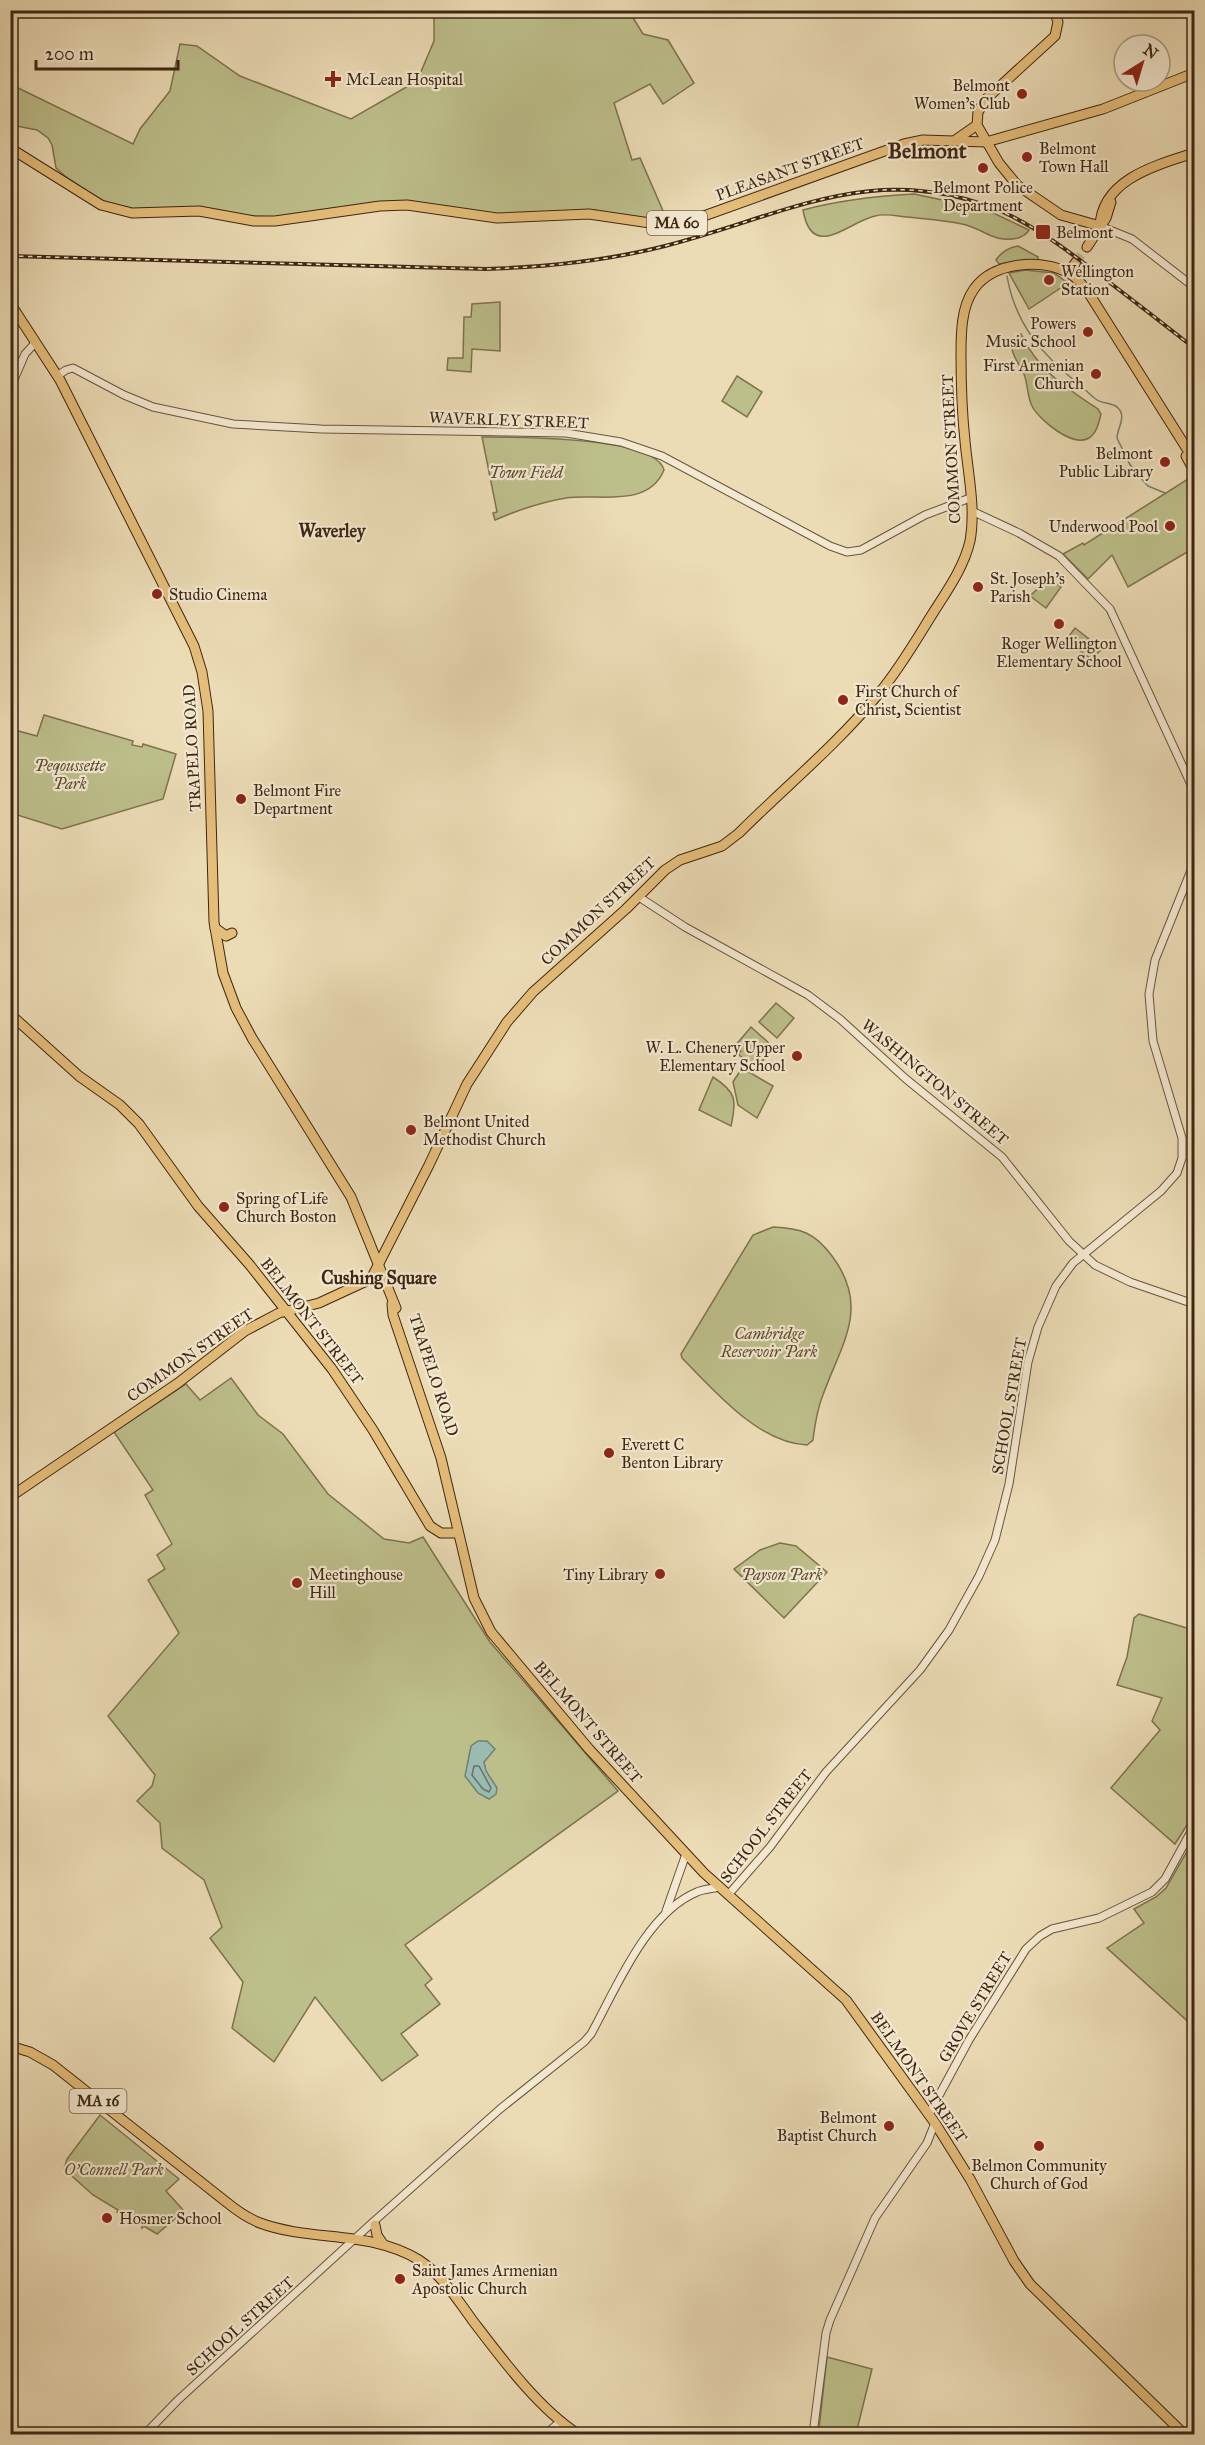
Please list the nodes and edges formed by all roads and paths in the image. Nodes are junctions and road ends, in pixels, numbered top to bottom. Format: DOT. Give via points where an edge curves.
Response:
graph roads {
  1 [pos="1054,10"];
  2 [pos="1194,73"];
  3 [pos="977,125"];
  4 [pos="954,142"];
  5 [pos="986,142"];
  6 [pos="10,148"];
  7 [pos="1194,153"];
  8 [pos="1100,226"];
  9 [pos="1088,247"];
  10 [pos="1076,262"];
  11 [pos="1069,272"];
  12 [pos="1193,284"];
  13 [pos="10,303"];
  14 [pos="36,342"];
  15 [pos="57,376"];
  16 [pos="10,389"];
  17 [pos="1194,460"];
  18 [pos="1194,471"];
  19 [pos="970,498"];
  20 [pos="972,511"];
  21 [pos="1194,791"];
  22 [pos="1194,863"];
  23 [pos="639,897"];
  24 [pos="215,928"];
  25 [pos="232,933"];
  26 [pos="10,1014"];
  27 [pos="366,1233"];
  28 [pos="393,1234"];
  29 [pos="1083,1256"];
  30 [pos="378,1265"];
  31 [pos="1194,1304"];
  32 [pos="288,1311"];
  33 [pos="10,1497"];
  34 [pos="459,1533"];
  35 [pos="1194,1826"];
  36 [pos="686,1854"];
  37 [pos="719,1887"];
  38 [pos="728,1895"];
  39 [pos="665,1914"];
  40 [pos="10,2046"];
  41 [pos="929,2114"];
  42 [pos="935,2123"];
  43 [pos="377,2222"];
  44 [pos="356,2240"];
  45 [pos="382,2244"];
  46 [pos="561,2421"];
  47 [pos="146,2434"];
  48 [pos="546,2434"];
  49 [pos="578,2434"];
  50 [pos="813,2434"];
  51 [pos="1184,2434"];
  1 -- 3 [label="main road" via="1058,22 1055,36 986,99 978,112"];
  2 -- 5 [label="main road, PLEASANT STREET / MA 60" via="1103,109"];
  3 -- 4 [label="main road"];
  3 -- 5 [label="main road"];
  4 -- 5 [label="main road, PLEASANT STREET / MA 60"];
  4 -- 6 [label="main road, PLEASANT STREET / MA 60" via="923,140 904,144 701,217 663,224 589,213 486,217 407,205 275,221 199,211 127,213 97,203"];
  5 -- 8 [label="main road" via="1006,173 1025,192 1061,215"];
  7 -- 8 [label="main road" via="1154,167 1118,186 1110,196 1111,203"];
  8 -- 9 [label="main road"];
  8 -- 12 [label="street" via="1132,239"];
  10 -- 11 [label="main road"];
  11 -- 17 [label="main road" via="1088,292"];
  11 -- 18 [label="main road"];
  11 -- 19 [label="main road, COMMON STREET" via="1018,265 983,279 969,298 961,349"];
  13 -- 14 [label="main road, TRAPELO ROAD"];
  14 -- 15 [label="main road, TRAPELO ROAD"];
  14 -- 16 [label="street" via="25,354"];
  15 -- 19 [label="street, WAVERLEY STREET" via="73,368 153,407 233,423 604,438 662,456 847,552 861,550 935,510"];
  15 -- 24 [label="main road, TRAPELO ROAD" via="187,627 198,657 208,711"];
  19 -- 20 [label="main road, COMMON STREET"];
  20 -- 21 [label="street" via="1059,556 1107,606"];
  20 -- 23 [label="main road, COMMON STREET" via="962,563 915,644 879,693 739,833 722,846 672,864"];
  22 -- 29 [label="street, SCHOOL STREET" via="1155,960 1149,994 1153,1041 1182,1138 1181,1164 1173,1180"];
  23 -- 28 [label="main road, COMMON STREET" via="541,984 507,1022 467,1084"];
  23 -- 29 [label="street, WASHINGTON STREET" via="808,995 840,1019 1002,1157"];
  24 -- 25 [label="main road" via="226,936"];
  24 -- 27 [label="main road, TRAPELO ROAD" via="222,967 236,1008 336,1171"];
  26 -- 32 [label="main road, BELMONT STREET" via="79,1076 135,1119 198,1206"];
  27 -- 28 [label="main road" via="382,1240"];
  27 -- 30 [label="main road, TRAPELO ROAD"];
  28 -- 30 [label="main road, COMMON STREET"];
  29 -- 31 [label="street, WASHINGTON STREET" via="1117,1277"];
  29 -- 38 [label="street, SCHOOL STREET" via="1059,1281 1038,1327 1028,1362 1003,1514 971,1592 925,1664 826,1772"];
  30 -- 32 [label="main road, COMMON STREET" via="372,1278 364,1283 320,1303"];
  30 -- 34 [label="main road, TRAPELO ROAD" via="441,1458"];
  32 -- 33 [label="main road, COMMON STREET" via="235,1338 178,1383"];
  32 -- 34 [label="main road, BELMONT STREET" via="366,1418 430,1526 441,1533"];
  34 -- 36 [label="main road, BELMONT STREET" via="474,1598 495,1638 595,1756"];
  35 -- 41 [label="street, GROVE STREET" via="1165,1879 1152,1892 1103,1917 1052,1929 1026,1949"];
  36 -- 37 [label="main road, BELMONT STREET"];
  36 -- 39 [label="street, SCHOOL STREET"];
  37 -- 38 [label="main road, BELMONT STREET"];
  37 -- 39 [label="street, SCHOOL STREET" via="697,1892"];
  38 -- 41 [label="main road, BELMONT STREET" via="846,2000"];
  39 -- 43 [label="street, SCHOOL STREET" via="626,1970 586,2040 500,2109"];
  40 -- 44 [label="main road, MA 16" via="52,2065 248,2217 280,2229"];
  41 -- 42 [label="main road, BELMONT STREET"];
  42 -- 50 [label="street" via="927,2143 875,2218 830,2320"];
  42 -- 51 [label="main road, BELMONT STREET" via="1026,2280"];
  43 -- 44 [label="street, SCHOOL STREET"];
  43 -- 45 [label="main road"];
  44 -- 45 [label="main road, MA 16"];
  44 -- 47 [label="street, SCHOOL STREET" via="178,2400"];
  45 -- 46 [label="main road, MA 16" via="414,2257 440,2277 515,2373"];
  46 -- 48 [label="street"];
  46 -- 49 [label="main road, MA 16"];
}
